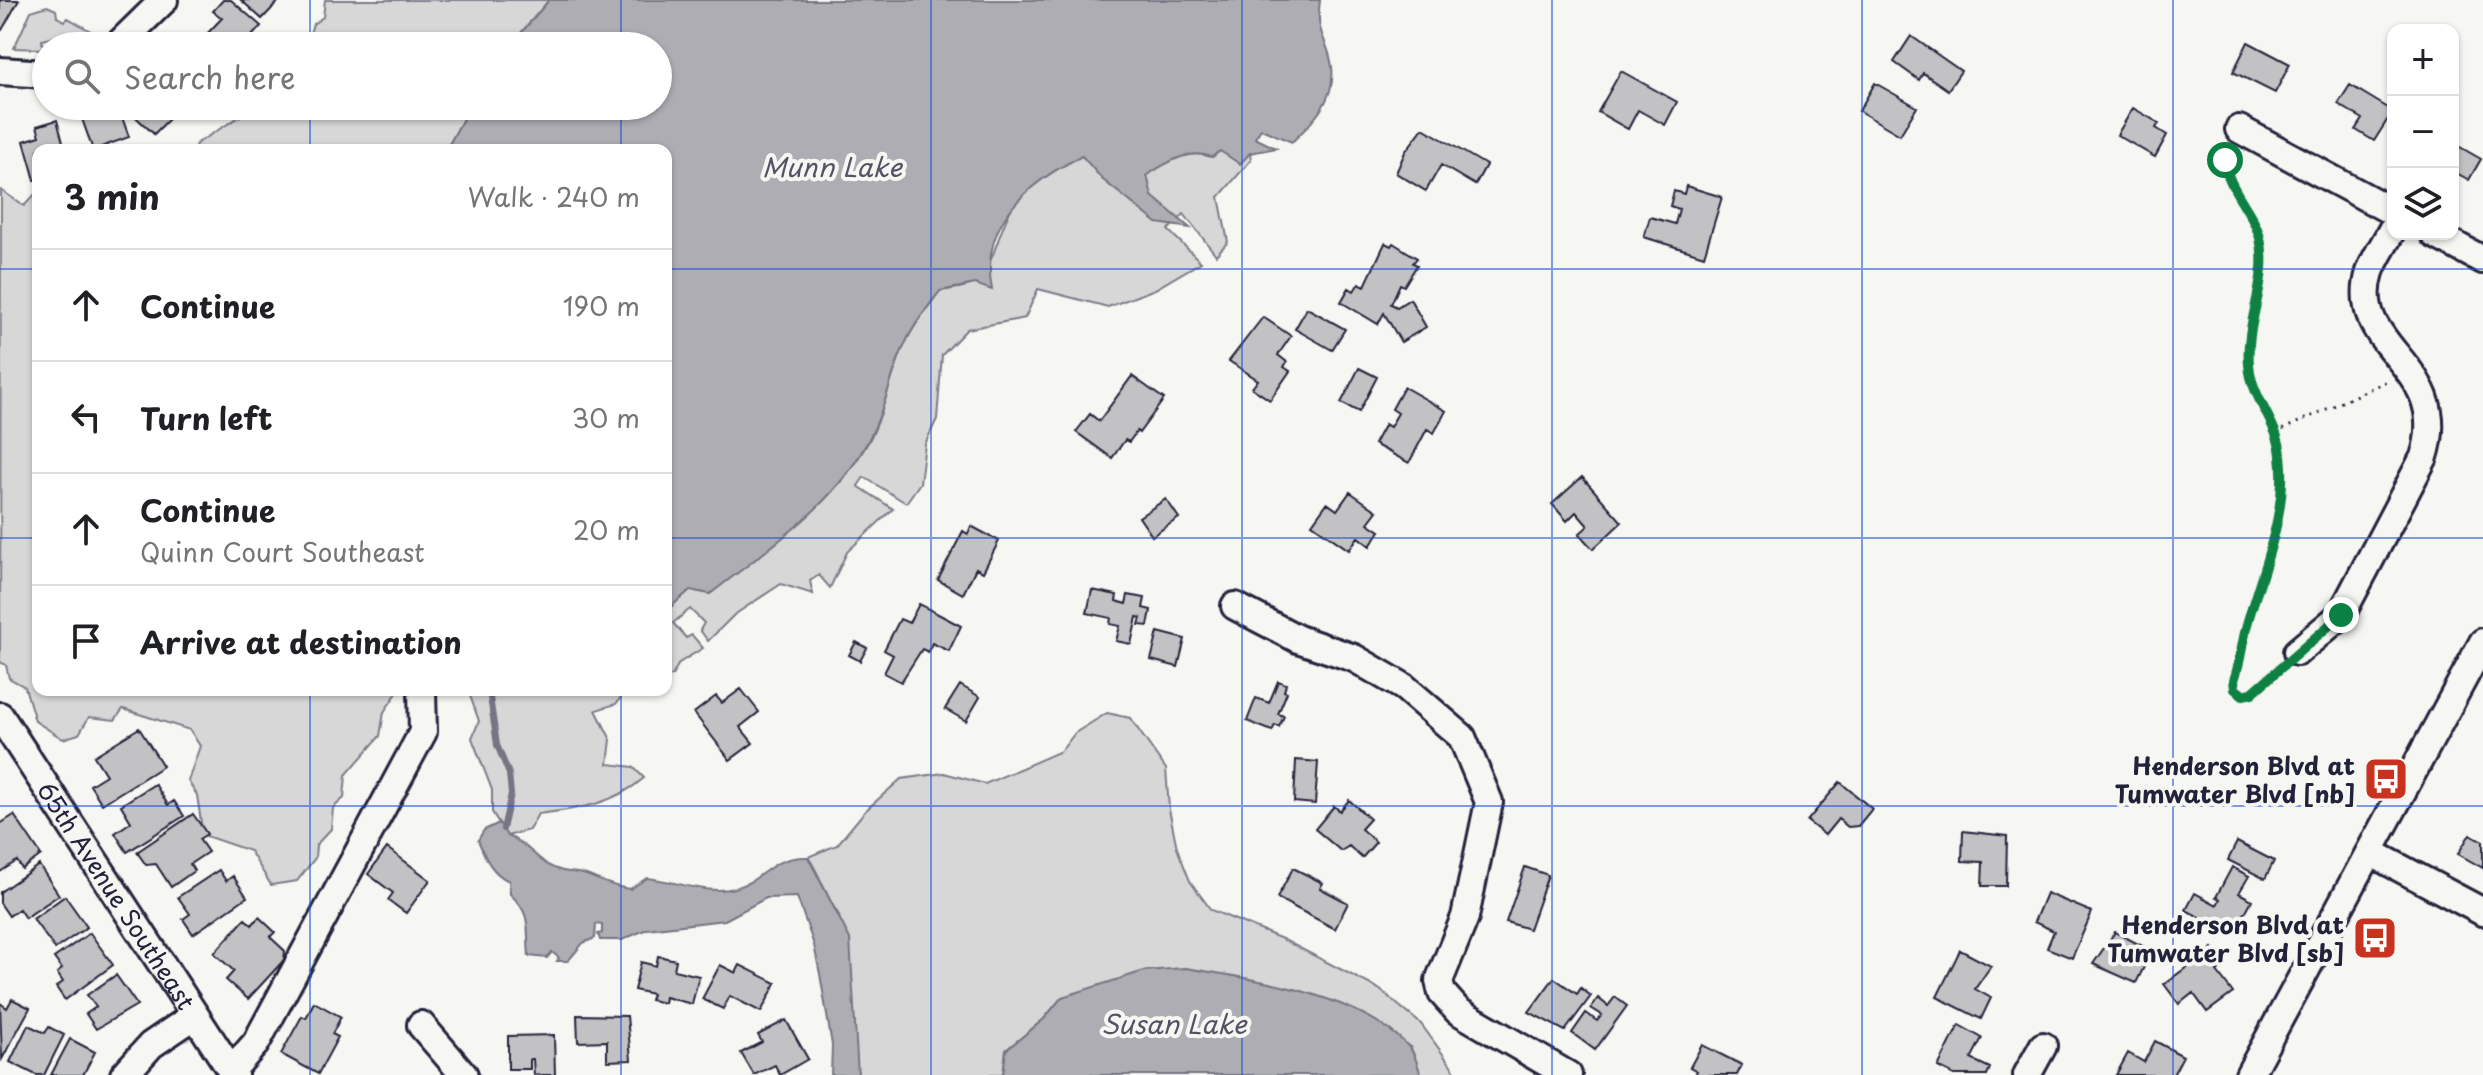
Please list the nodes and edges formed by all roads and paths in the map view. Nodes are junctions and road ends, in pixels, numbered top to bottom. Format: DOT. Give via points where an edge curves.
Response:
graph roads {
  1 [pos="164,0"];
  2 [pos="131,32"];
  3 [pos="0,71"];
  4 [pos="32,73"];
  5 [pos="2239,129"];
  6 [pos="2387,209"];
  7 [pos="2387,239"];
  8 [pos="2445,240"];
  9 [pos="2483,260"];
  10 [pos="2403,364"];
  11 [pos="2275,433"];
  12 [pos="1235,606"];
  13 [pos="2483,642"];
  14 [pos="2297,652"];
  15 [pos="422,696"];
  16 [pos="0,716"];
  17 [pos="2370,852"];
  18 [pos="2483,912"];
  19 [pos="194,1016"];
  20 [pos="421,1025"];
  21 [pos="2043,1046"];
  22 [pos="232,1073"];
  23 [pos="124,1075"];
  24 [pos="464,1075"];
  25 [pos="1568,1075"];
  26 [pos="2027,1075"];
  27 [pos="2249,1075"];
  1 -- 2 [label="street"];
  3 -- 4 [label="street"];
  5 -- 6 [label="street"];
  5 -- 11 [label="path" via="2226,167 2260,235 2263,268 2248,363 2257,400"];
  7 -- 10 [label="street" via="2370,272 2367,295 2381,337"];
  8 -- 9 [label="street"];
  10 -- 11 [label="path" via="2383,384"];
  10 -- 14 [label="street" via="2420,383 2430,415 2424,457 2341,615"];
  11 -- 14 [label="path" via="2282,472 2277,520 2247,623 2235,689 2243,695 2252,693"];
  12 -- 25 [label="street" via="1298,639 1354,658 1404,687 1462,737 1489,802 1465,917 1439,981 1442,993 1458,1011"];
  13 -- 17 [label="street"];
  15 -- 22 [label="street" via="423,732 256,1043"];
  16 -- 19 [label="street, 65th Avenue Southeast"];
  17 -- 18 [label="street"];
  17 -- 27 [label="street"];
  19 -- 22 [label="street, 65th Avenue Southeast"];
  19 -- 23 [label="street" via="151,1045"];
  20 -- 24 [label="street"];
  21 -- 26 [label="street"];
}
